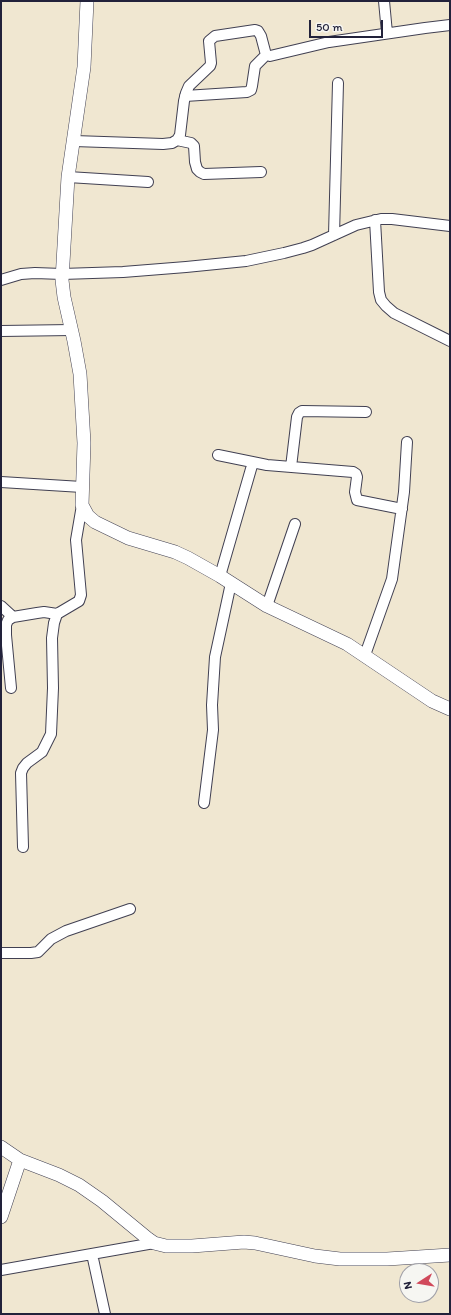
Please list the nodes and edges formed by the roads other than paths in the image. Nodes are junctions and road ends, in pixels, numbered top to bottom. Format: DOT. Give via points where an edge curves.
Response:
graph roads {
  1 [pos="87,1"];
  2 [pos="384,1"];
  3 [pos="450,25"];
  4 [pos="388,34"];
  5 [pos="266,55"];
  6 [pos="338,82"];
  7 [pos="185,96"];
  8 [pos="177,140"];
  9 [pos="74,141"];
  10 [pos="261,172"];
  11 [pos="68,177"];
  12 [pos="148,182"];
  13 [pos="375,220"];
  14 [pos="450,226"];
  15 [pos="334,235"];
  16 [pos="62,274"];
  17 [pos="1,280"];
  18 [pos="72,330"];
  19 [pos="1,331"];
  20 [pos="450,341"];
  21 [pos="366,412"];
  22 [pos="407,442"];
  23 [pos="218,455"];
  24 [pos="253,462"];
  25 [pos="291,467"];
  26 [pos="1,482"];
  27 [pos="82,487"];
  28 [pos="82,505"];
  29 [pos="402,509"];
  30 [pos="295,524"];
  31 [pos="225,580"];
  32 [pos="1,606"];
  33 [pos="267,606"];
  34 [pos="57,614"];
  35 [pos="13,617"];
  36 [pos="366,656"];
  37 [pos="11,688"];
  38 [pos="450,708"];
  39 [pos="204,803"];
  40 [pos="23,847"];
  41 [pos="130,909"];
  42 [pos="1,953"];
  43 [pos="1,1147"];
  44 [pos="20,1160"];
  45 [pos="1,1217"];
  46 [pos="160,1245"];
  47 [pos="92,1254"];
  48 [pos="450,1255"];
  49 [pos="1,1270"];
  50 [pos="105,1314"];
  1 -- 9 [label="street" via="84,67"];
  2 -- 4 [label="street"];
  3 -- 4 [label="street"];
  4 -- 5 [label="street" via="329,42"];
  5 -- 7 [label="street" via="255,66 251,90"];
  5 -- 7 [label="street" via="258,31 215,36 209,41 210,66 189,86"];
  6 -- 15 [label="street"];
  7 -- 8 [label="street" via="180,135"];
  8 -- 9 [label="street" via="162,144"];
  8 -- 10 [label="street" via="194,146 197,169 204,174"];
  9 -- 11 [label="street"];
  11 -- 12 [label="street"];
  11 -- 16 [label="street"];
  13 -- 14 [label="street" via="392,219"];
  13 -- 15 [label="street" via="356,224"];
  13 -- 20 [label="street" via="381,300 394,313"];
  15 -- 16 [label="street" via="303,248 246,261 131,272"];
  16 -- 17 [label="street" via="21,274"];
  16 -- 18 [label="street" via="64,297"];
  18 -- 19 [label="street"];
  18 -- 27 [label="street" via="80,374 84,428"];
  21 -- 25 [label="street" via="299,413"];
  22 -- 29 [label="street"];
  23 -- 24 [label="street"];
  24 -- 25 [label="street"];
  24 -- 31 [label="street"];
  25 -- 29 [label="street" via="353,472 357,477 355,492 358,500"];
  26 -- 27 [label="street"];
  27 -- 28 [label="street"];
  28 -- 31 [label="street" via="95,522 128,538 175,552"];
  28 -- 34 [label="street" via="76,540 81,595 79,601"];
  29 -- 36 [label="street" via="392,578"];
  30 -- 33 [label="street"];
  31 -- 33 [label="street"];
  31 -- 39 [label="street" via="215,658 213,730"];
  32 -- 35 [label="street"];
  33 -- 36 [label="street" via="347,644"];
  34 -- 35 [label="street" via="44,612"];
  34 -- 40 [label="street" via="52,638 51,734 42,752 27,763 21,773"];
  35 -- 37 [label="street" via="6,625"];
  36 -- 38 [label="street" via="432,701"];
  41 -- 42 [label="street" via="66,931 51,939 38,952"];
  43 -- 44 [label="street"];
  44 -- 45 [label="street"];
  44 -- 46 [label="street" via="79,1185 147,1238"];
  46 -- 47 [label="street"];
  46 -- 48 [label="street" via="192,1246 244,1242 340,1259"];
  47 -- 49 [label="street"];
  47 -- 50 [label="street"];
}
